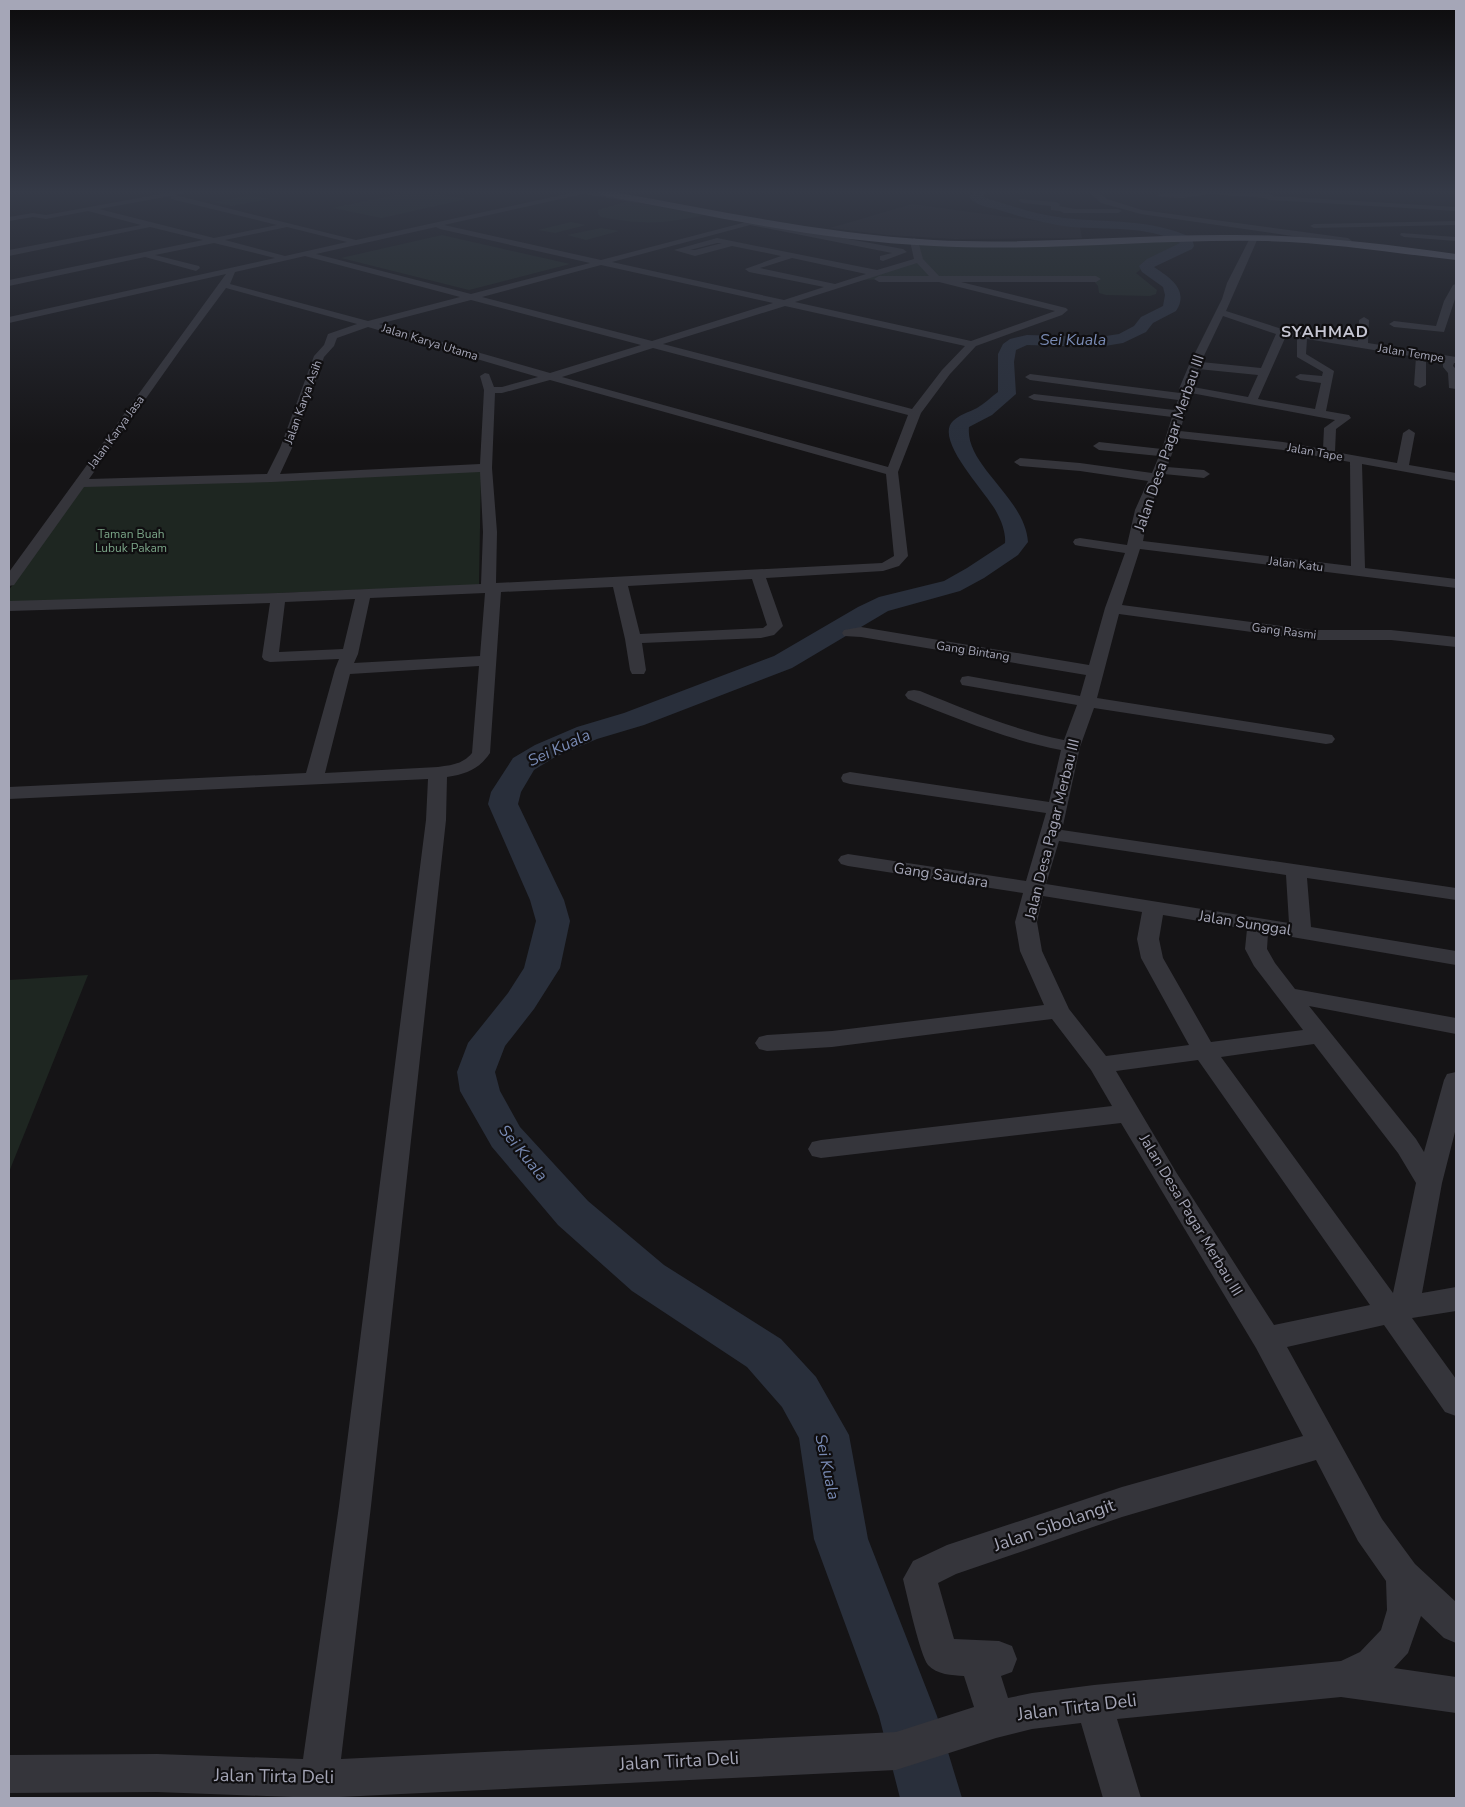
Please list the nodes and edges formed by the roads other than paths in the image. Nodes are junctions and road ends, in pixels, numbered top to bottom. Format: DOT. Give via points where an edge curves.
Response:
graph roads {
  1 [pos="40,276"];
  2 [pos="391,276"];
  3 [pos="552,276"];
  4 [pos="664,276"];
  5 [pos="785,276"];
  6 [pos="838,276"];
  7 [pos="873,276"];
  8 [pos="904,276"];
  9 [pos="1236,276"];
  10 [pos="229,277"];
  11 [pos="935,278"];
  12 [pos="1096,279"];
  13 [pos="9,283"];
  14 [pos="817,283"];
  15 [pos="833,286"];
  16 [pos="1456,287"];
  17 [pos="471,297"];
  18 [pos="784,303"];
  19 [pos="29,307"];
  20 [pos="45,312"];
  21 [pos="1219,315"];
  22 [pos="9,320"];
  23 [pos="1364,320"];
  24 [pos="370,324"];
  25 [pos="1394,324"];
  26 [pos="1301,333"];
  27 [pos="1277,341"];
  28 [pos="649,344"];
  29 [pos="972,344"];
  30 [pos="1363,345"];
  31 [pos="1301,352"];
  32 [pos="1421,354"];
  33 [pos="1453,359"];
  34 [pos="491,361"];
  35 [pos="1194,365"];
  36 [pos="1265,372"];
  37 [pos="549,377"];
  38 [pos="1030,377"];
  39 [pos="1300,377"];
  40 [pos="1327,380"];
  41 [pos="1229,382"];
  42 [pos="1420,385"];
  43 [pos="1453,386"];
  44 [pos="490,390"];
  45 [pos="1223,396"];
  46 [pos="1034,397"];
  47 [pos="1252,400"];
  48 [pos="1320,412"];
  49 [pos="915,413"];
  50 [pos="1172,433"];
  51 [pos="1409,433"];
  52 [pos="1099,446"];
  53 [pos="1329,454"];
  54 [pos="1356,458"];
  55 [pos="1020,462"];
  56 [pos="1402,467"];
  57 [pos="486,468"];
  58 [pos="892,472"];
  59 [pos="1204,474"];
  60 [pos="1456,477"];
  61 [pos="272,478"];
  62 [pos="80,483"];
  63 [pos="1080,542"];
  64 [pos="1133,547"];
  65 [pos="1358,571"];
  66 [pos="756,573"];
  67 [pos="9,582"];
  68 [pos="619,582"];
  69 [pos="1456,584"];
  70 [pos="488,587"];
  71 [pos="364,593"];
  72 [pos="278,598"];
  73 [pos="9,606"];
  74 [pos="1113,608"];
  75 [pos="850,633"];
  76 [pos="633,639"];
  77 [pos="1456,642"];
  78 [pos="347,661"];
  79 [pos="487,661"];
  80 [pos="638,670"];
  81 [pos="1095,671"];
  82 [pos="968,681"];
  83 [pos="914,695"];
  84 [pos="1087,702"];
  85 [pos="1326,739"];
  86 [pos="1072,747"];
  87 [pos="438,774"];
  88 [pos="850,778"];
  89 [pos="314,780"];
  90 [pos="9,792"];
  91 [pos="1057,809"];
  92 [pos="1051,834"];
  93 [pos="848,860"];
  94 [pos="1296,870"];
  95 [pos="1034,889"];
  96 [pos="1456,894"];
  97 [pos="1153,908"];
  98 [pos="1258,925"];
  99 [pos="1300,932"];
  100 [pos="1456,958"];
  101 [pos="1289,995"];
  102 [pos="1058,1010"];
  103 [pos="1456,1026"];
  104 [pos="1321,1035"];
  105 [pos="767,1043"];
  106 [pos="1205,1052"];
  107 [pos="1100,1065"];
  108 [pos="1456,1080"];
  109 [pos="1129,1113"];
  110 [pos="821,1149"];
  111 [pos="1429,1182"];
  112 [pos="1456,1299"];
  113 [pos="1398,1309"];
  114 [pos="1267,1339"];
  115 [pos="1456,1403"];
  116 [pos="1324,1444"];
  117 [pos="1403,1576"];
  118 [pos="1456,1626"];
  119 [pos="1341,1679"];
  120 [pos="1456,1695"];
  121 [pos="1094,1703"];
  122 [pos="990,1720"];
  123 [pos="9,1774"];
  124 [pos="319,1779"];
  125 [pos="1122,1798"];
  1 -- 13 [label="street"];
  2 -- 17 [label="street"];
  3 -- 17 [label="street, Jalan Karya Asih"];
  4 -- 18 [label="street"];
  5 -- 14 [label="street"];
  6 -- 14 [label="street"];
  7 -- 15 [label="street"];
  8 -- 11 [label="street"];
  9 -- 21 [label="street, Jalan Desa Pagar Merbau III"];
  10 -- 20 [label="street"];
  10 -- 24 [label="street, Jalan Karya Utama"];
  10 -- 62 [label="street, Jalan Karya Jasa"];
  11 -- 12 [label="street"];
  11 -- 29 [label="street" via="1063,310"];
  14 -- 15 [label="street"];
  15 -- 18 [label="street"];
  16 -- 25 [label="street" via="1440,330"];
  17 -- 24 [label="street, Jalan Karya Asih"];
  17 -- 28 [label="street"];
  18 -- 28 [label="street"];
  18 -- 29 [label="street"];
  19 -- 20 [label="street"];
  20 -- 22 [label="street"];
  21 -- 27 [label="street, Jalan Tempe" via="1261,327"];
  21 -- 35 [label="street, Jalan Desa Pagar Merbau III"];
  23 -- 30 [label="street"];
  24 -- 34 [label="street, Jalan Karya Utama"];
  24 -- 61 [label="street, Jalan Karya Asih" via="332,336 329,346 319,356"];
  26 -- 27 [label="street, Jalan Tempe"];
  26 -- 30 [label="street, Jalan Tempe"];
  26 -- 31 [label="street"];
  27 -- 31 [label="street"];
  27 -- 36 [label="street"];
  28 -- 37 [label="street"];
  28 -- 49 [label="street"];
  29 -- 49 [label="street"];
  30 -- 32 [label="street, Jalan Tempe"];
  31 -- 40 [label="street" via="1328,370"];
  32 -- 33 [label="street, Jalan Tempe"];
  32 -- 42 [label="street"];
  33 -- 43 [label="street" via="1448,367 1453,372"];
  34 -- 37 [label="street, Jalan Karya Utama"];
  34 -- 44 [label="street" via="485,366"];
  35 -- 36 [label="street"];
  35 -- 50 [label="street, Jalan Desa Pagar Merbau III"];
  36 -- 47 [label="street"];
  37 -- 44 [label="street" via="502,390"];
  37 -- 58 [label="street, Jalan Karya Utama"];
  38 -- 50 [label="street"];
  39 -- 40 [label="street"];
  40 -- 48 [label="street"];
  41 -- 45 [label="street"];
  44 -- 57 [label="street"];
  45 -- 47 [label="street"];
  45 -- 50 [label="street"];
  46 -- 50 [label="street"];
  47 -- 48 [label="street"];
  48 -- 53 [label="street" via="1345,418 1330,428"];
  49 -- 58 [label="street"];
  50 -- 52 [label="street"];
  50 -- 53 [label="street, Jalan Tape"];
  50 -- 55 [label="street" via="1080,468"];
  50 -- 59 [label="street"];
  50 -- 64 [label="street, Jalan Desa Pagar Merbau III" via="1142,510"];
  51 -- 56 [label="street"];
  53 -- 54 [label="street, Jalan Tape"];
  54 -- 56 [label="street, Jalan Tape"];
  54 -- 65 [label="street"];
  56 -- 60 [label="street, Jalan Tape"];
  57 -- 61 [label="street"];
  57 -- 70 [label="street" via="490,532"];
  58 -- 66 [label="street" via="899,560 883,567"];
  61 -- 62 [label="street"];
  62 -- 67 [label="street, Jalan Karya Jasa"];
  63 -- 64 [label="street, Jalan Katu"];
  64 -- 65 [label="street, Jalan Katu"];
  64 -- 74 [label="street, Jalan Desa Pagar Merbau III"];
  65 -- 69 [label="street, Jalan Katu"];
  66 -- 68 [label="street"];
  66 -- 76 [label="street" via="775,626 773,629 760,633"];
  68 -- 70 [label="street"];
  68 -- 76 [label="street"];
  70 -- 71 [label="street"];
  70 -- 79 [label="street" via="494,598"];
  71 -- 72 [label="street"];
  71 -- 78 [label="street"];
  72 -- 73 [label="street"];
  72 -- 78 [label="street" via="270,657"];
  74 -- 77 [label="street, Gang Rasmi" via="1311,635 1400,636"];
  74 -- 81 [label="street, Jalan Desa Pagar Merbau III"];
  75 -- 81 [label="street, Gang Bintang" via="861,632"];
  76 -- 80 [label="street"];
  78 -- 79 [label="street"];
  78 -- 89 [label="street"];
  79 -- 87 [label="street" via="481,753 465,769"];
  81 -- 84 [label="street, Jalan Desa Pagar Merbau III"];
  82 -- 84 [label="street"];
  83 -- 86 [label="street" via="1036,740"];
  84 -- 85 [label="street"];
  84 -- 86 [label="street, Jalan Desa Pagar Merbau III"];
  86 -- 91 [label="street, Jalan Desa Pagar Merbau III"];
  87 -- 89 [label="street"];
  87 -- 124 [label="street" via="436,820 356,1496"];
  88 -- 91 [label="street"];
  89 -- 90 [label="street"];
  91 -- 92 [label="street, Jalan Desa Pagar Merbau III"];
  92 -- 94 [label="street"];
  92 -- 95 [label="street, Jalan Desa Pagar Merbau III"];
  93 -- 95 [label="street, Gang Saudara"];
  94 -- 96 [label="street"];
  94 -- 99 [label="street"];
  95 -- 97 [label="street, Jalan Sunggal"];
  95 -- 102 [label="street, Jalan Desa Pagar Merbau III" via="1026,922 1031,951"];
  97 -- 98 [label="street, Jalan Sunggal"];
  97 -- 106 [label="street" via="1148,940 1152,958"];
  98 -- 99 [label="street, Jalan Sunggal"];
  98 -- 101 [label="street" via="1256,949"];
  99 -- 100 [label="street, Jalan Sunggal"];
  101 -- 103 [label="street"];
  101 -- 104 [label="street"];
  102 -- 105 [label="street" via="861,1035"];
  102 -- 107 [label="street, Jalan Desa Pagar Merbau III"];
  104 -- 106 [label="street"];
  104 -- 111 [label="street" via="1407,1146"];
  106 -- 107 [label="street"];
  106 -- 113 [label="street"];
  107 -- 109 [label="street, Jalan Desa Pagar Merbau III"];
  108 -- 111 [label="street"];
  109 -- 110 [label="street"];
  109 -- 114 [label="street, Jalan Desa Pagar Merbau III"];
  111 -- 113 [label="street"];
  112 -- 113 [label="street"];
  113 -- 114 [label="street"];
  113 -- 115 [label="street"];
  114 -- 116 [label="street, Jalan Desa Pagar Merbau III"];
  116 -- 117 [label="street, Jalan Desa Pagar Merbau III" via="1370,1530"];
  116 -- 122 [label="street, Jalan Sibolangit" via="1122,1502 947,1561 926,1572 920,1579 940,1652 947,1656 988,1659"];
  117 -- 118 [label="street, Jalan Desa Pagar Merbau III"];
  117 -- 119 [label="street, Jalan Tirta Deli" via="1405,1610 1394,1641 1373,1664"];
  119 -- 120 [label="street, Jalan Tirta Deli"];
  119 -- 121 [label="street, Jalan Tirta Deli"];
  121 -- 122 [label="street, Jalan Tirta Deli"];
  121 -- 125 [label="street"];
  122 -- 124 [label="street, Jalan Tirta Deli" via="896,1751"];
  123 -- 124 [label="street, Jalan Tirta Deli" via="157,1773"];
}
